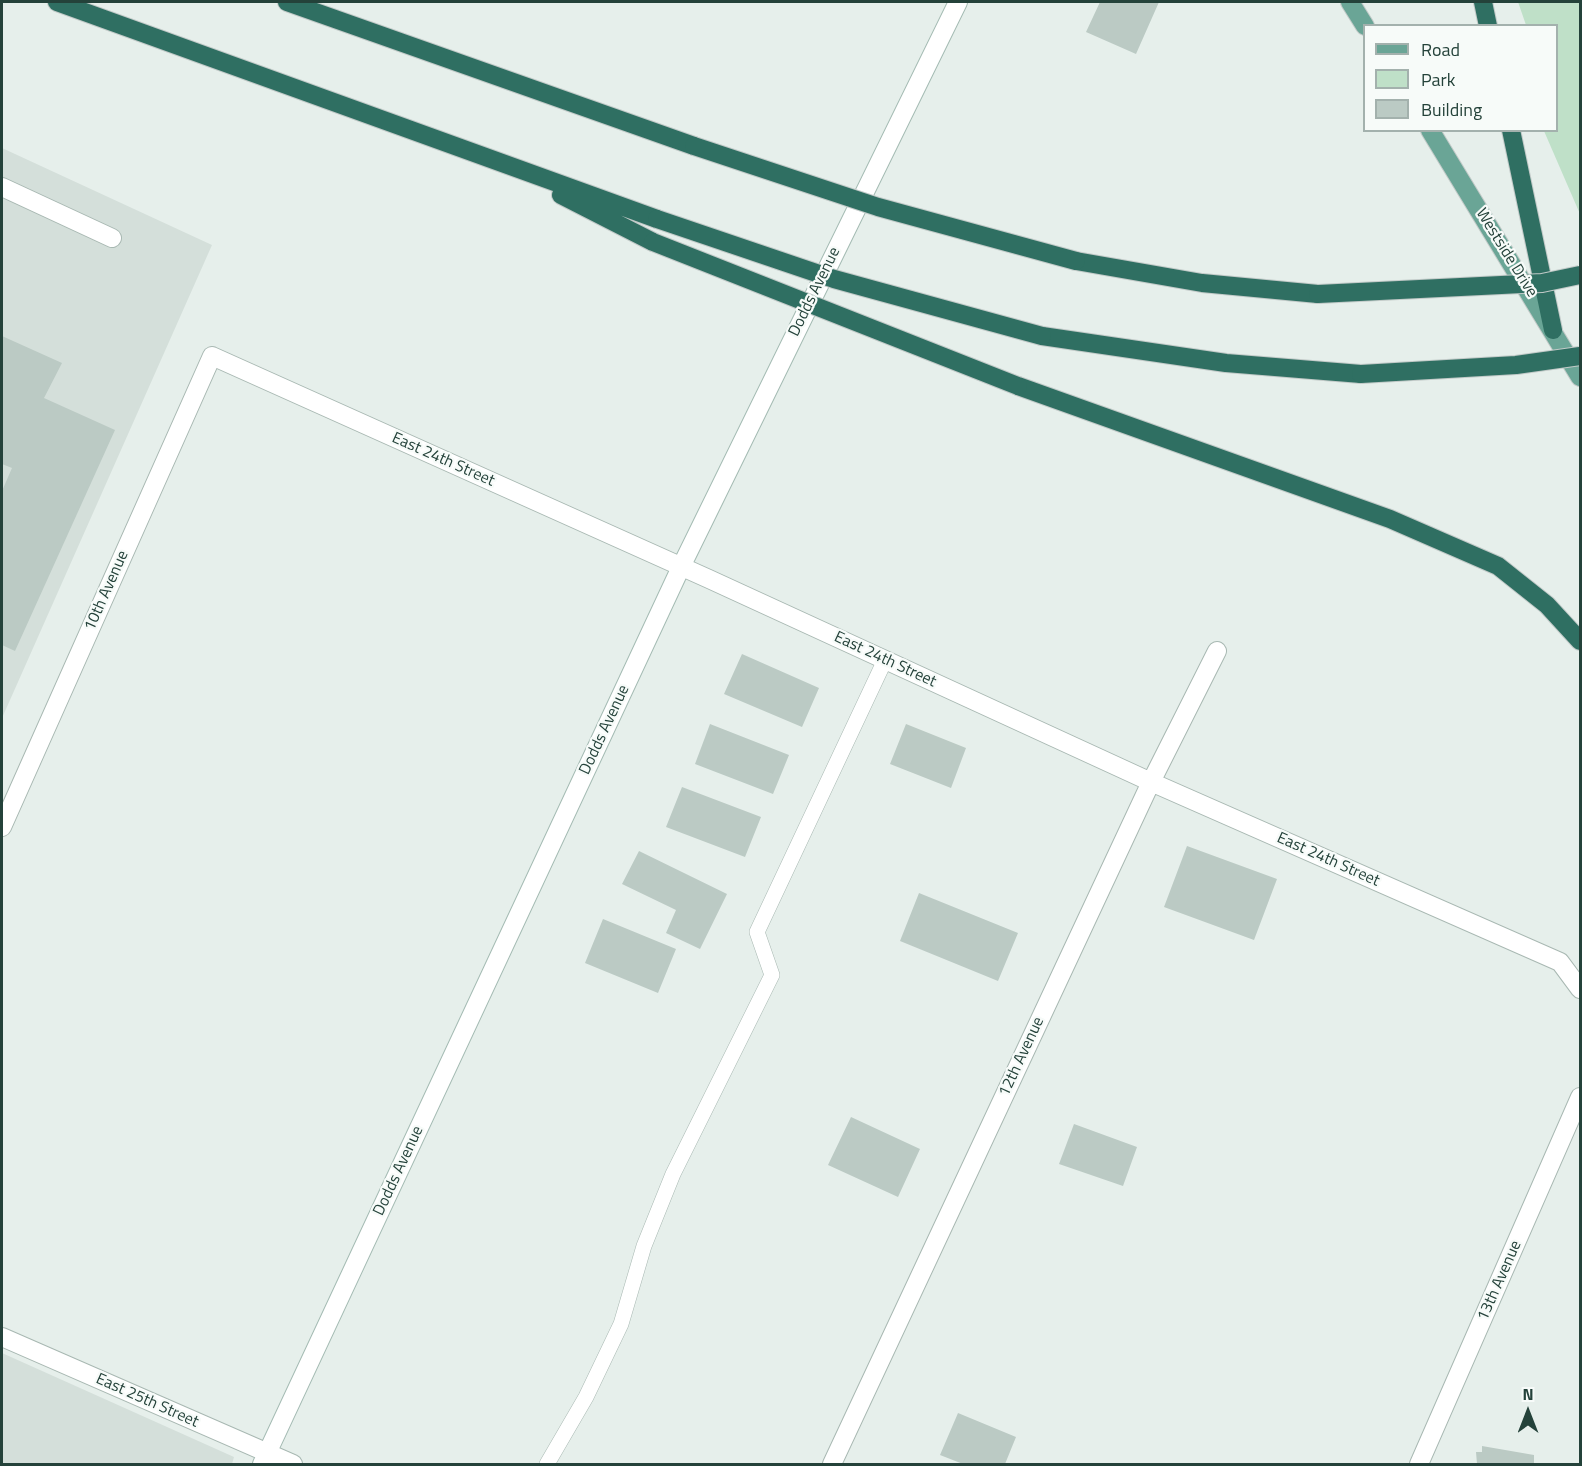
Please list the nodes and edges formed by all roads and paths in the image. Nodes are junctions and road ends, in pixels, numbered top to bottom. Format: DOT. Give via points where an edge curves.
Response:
graph roads {
  1 [pos="57,2"];
  2 [pos="287,2"];
  3 [pos="958,2"];
  4 [pos="1350,2"];
  5 [pos="1483,2"];
  6 [pos="1364,24"];
  7 [pos="1488,24"];
  8 [pos="1431,132"];
  9 [pos="1510,132"];
  10 [pos="490,159"];
  11 [pos="2,187"];
  12 [pos="112,238"];
  13 [pos="1581,276"];
  14 [pos="1553,330"];
  15 [pos="212,356"];
  16 [pos="1581,356"];
  17 [pos="1581,377"];
  18 [pos="681,567"];
  19 [pos="1581,641"];
  20 [pos="1217,651"];
  21 [pos="885,660"];
  22 [pos="1151,782"];
  23 [pos="2,827"];
  24 [pos="1581,989"];
  25 [pos="1581,1097"];
  26 [pos="2,1337"];
  27 [pos="265,1458"];
  28 [pos="293,1464"];
  29 [pos="547,1464"];
  30 [pos="832,1464"];
  31 [pos="1419,1464"];
  1 -- 10 [label="highway"];
  2 -- 13 [label="highway, bridge" via="878,207 1076,261 1202,283 1318,294 1542,283"];
  3 -- 18 [label="street, Dodds Avenue"];
  4 -- 6 [label="main road"];
  5 -- 7 [label="highway"];
  8 -- 14 [label="main road, Westside Drive"];
  9 -- 14 [label="highway"];
  10 -- 16 [label="highway, bridge" via="834,279 1042,336 1226,363 1361,374"];
  10 -- 19 [label="highway, bridge" via="653,242 1018,386 1390,519 1498,566 1547,605"];
  11 -- 12 [label="street"];
  14 -- 17 [label="main road, Westside Drive"];
  15 -- 18 [label="street, East 24th Street"];
  15 -- 23 [label="street, 10th Avenue"];
  18 -- 21 [label="street, East 24th Street"];
  18 -- 27 [label="street, Dodds Avenue"];
  20 -- 22 [label="street, 12th Avenue"];
  21 -- 22 [label="street, East 24th Street"];
  21 -- 29 [label="lane" via="757,932 772,975 673,1174 644,1246 621,1324 586,1397"];
  22 -- 24 [label="street, East 24th Street" via="1560,962"];
  22 -- 30 [label="street, 12th Avenue"];
  25 -- 31 [label="street, 13th Avenue"];
  26 -- 27 [label="street, East 25th Street"];
  27 -- 28 [label="street, East 25th Street"];
}
